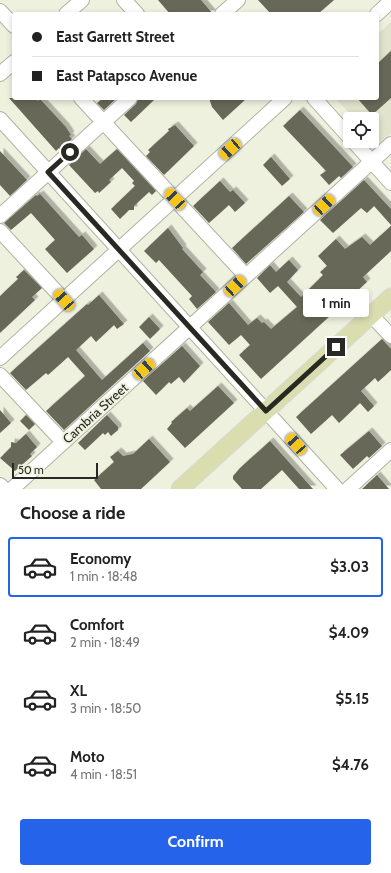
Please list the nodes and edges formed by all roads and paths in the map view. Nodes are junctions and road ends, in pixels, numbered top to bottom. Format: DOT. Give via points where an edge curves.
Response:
graph roads {
  1 [pos="82,0"];
  2 [pos="124,0"];
  3 [pos="391,1"];
  4 [pos="0,11"];
  5 [pos="68,12"];
  6 [pos="135,12"];
  7 [pos="379,12"];
  8 [pos="12,24"];
  9 [pos="12,64"];
  10 [pos="0,74"];
  11 [pos="83,100"];
  12 [pos="128,100"];
  13 [pos="284,100"];
  14 [pos="316,100"];
  15 [pos="0,119"];
  16 [pos="103,122"];
  17 [pos="343,130"];
  18 [pos="391,144"];
  19 [pos="360,148"];
  20 [pos="372,161"];
  21 [pos="48,172"];
  22 [pos="391,183"];
  23 [pos="175,199"];
  24 [pos="0,216"];
  25 [pos="0,231"];
  26 [pos="119,250"];
  27 [pos="246,276"];
  28 [pos="391,297"];
  29 [pos="64,300"];
  30 [pos="371,315"];
  31 [pos="189,327"];
  32 [pos="391,336"];
  33 [pos="0,358"];
  34 [pos="0,375"];
  35 [pos="266,411"];
  36 [pos="63,442"];
  37 [pos="391,450"];
  38 [pos="0,485"];
  39 [pos="4,489"];
  40 [pos="12,489"];
  41 [pos="180,489"];
  42 [pos="337,489"];
  43 [pos="348,489"];
  1 -- 5 [label="street"];
  2 -- 6 [label="street"];
  3 -- 7 [label="street"];
  4 -- 8 [label="street"];
  9 -- 10 [label="street"];
  11 -- 16 [label="street"];
  12 -- 16 [label="street"];
  13 -- 23 [label="street"];
  14 -- 17 [label="street"];
  15 -- 21 [label="street"];
  16 -- 21 [label="street"];
  16 -- 23 [label="street"];
  18 -- 20 [label="street, Cambria Street"];
  19 -- 20 [label="street"];
  20 -- 22 [label="street"];
  20 -- 27 [label="street, Cambria Street"];
  21 -- 24 [label="street"];
  21 -- 26 [label="street"];
  23 -- 26 [label="street"];
  23 -- 27 [label="street"];
  25 -- 29 [label="street"];
  26 -- 29 [label="street"];
  26 -- 31 [label="street"];
  27 -- 31 [label="street, Cambria Street"];
  28 -- 30 [label="main road"];
  29 -- 33 [label="street"];
  30 -- 32 [label="street"];
  30 -- 35 [label="main road"];
  31 -- 35 [label="street"];
  31 -- 36 [label="street, Cambria Street"];
  34 -- 36 [label="street"];
  35 -- 41 [label="main road"];
  35 -- 42 [label="street"];
  36 -- 40 [label="street, Cambria Street"];
  37 -- 43 [label="street"];
  38 -- 39 [label="street"];
}
